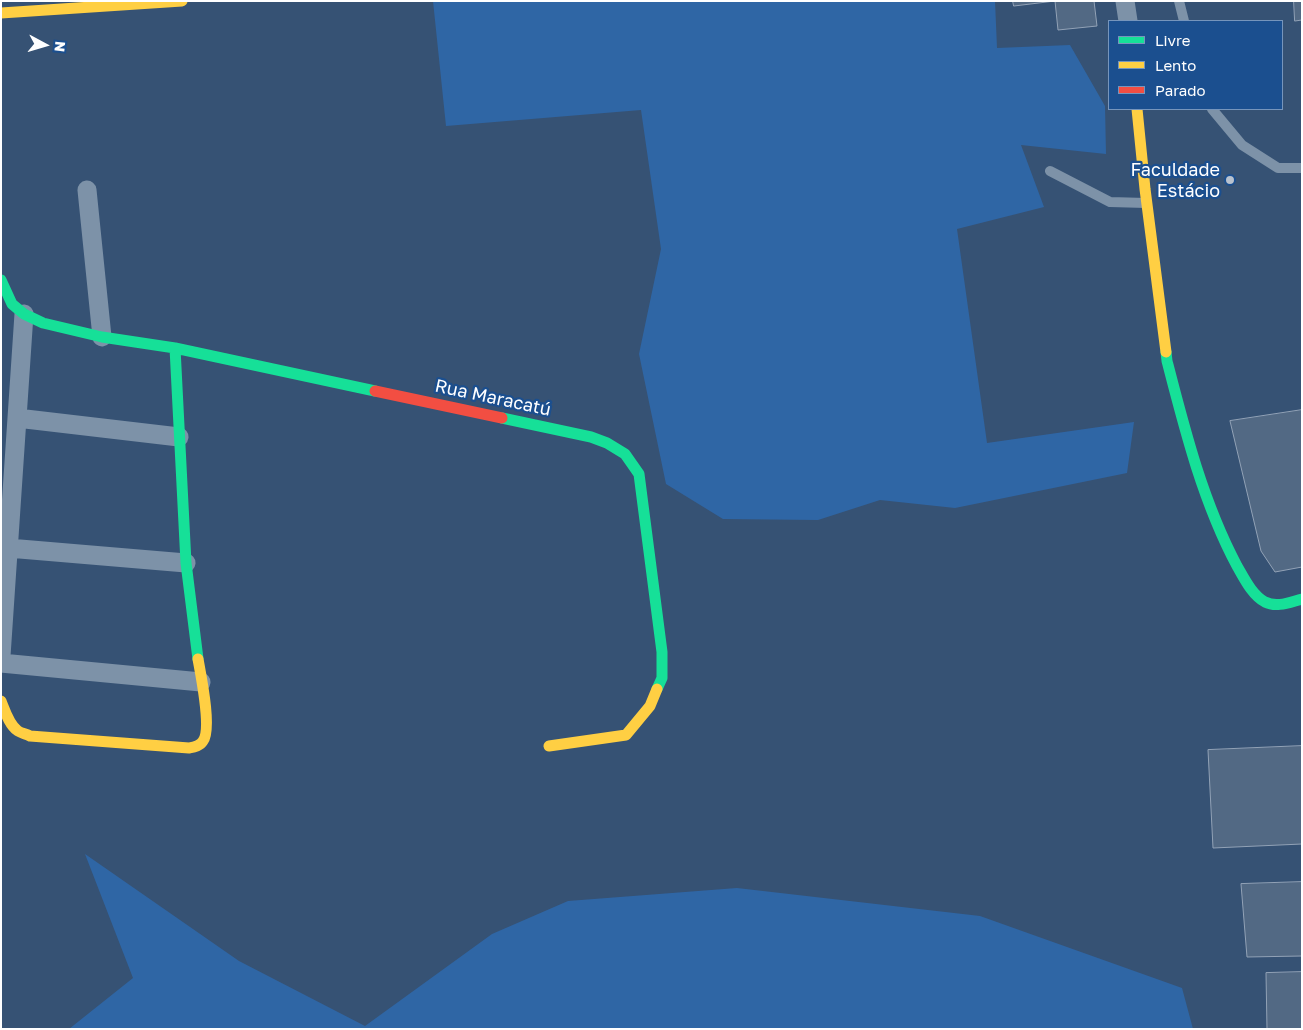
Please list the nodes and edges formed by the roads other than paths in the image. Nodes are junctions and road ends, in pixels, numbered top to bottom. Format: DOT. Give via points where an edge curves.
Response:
graph roads {
  1 [pos="182,1"];
  2 [pos="1125,1"];
  3 [pos="1179,1"];
  4 [pos="1,13"];
  5 [pos="1128,20"];
  6 [pos="1184,20"];
  7 [pos="1137,110"];
  8 [pos="1213,110"];
  9 [pos="1302,168"];
  10 [pos="1050,171"];
  11 [pos="88,190"];
  12 [pos="1146,203"];
  13 [pos="1,280"];
  14 [pos="24,314"];
  15 [pos="102,337"];
  16 [pos="175,348"];
  17 [pos="17,418"];
  18 [pos="178,437"];
  19 [pos="8,548"];
  20 [pos="186,563"];
  21 [pos="1302,599"];
  22 [pos="1,656"];
  23 [pos="1,663"];
  24 [pos="201,682"];
  25 [pos="1,701"];
  26 [pos="548,746"];
  1 -- 4 [label="street"];
  2 -- 5 [label="street"];
  3 -- 6 [label="lane"];
  7 -- 12 [label="street"];
  8 -- 9 [label="lane" via="1242,145 1278,168"];
  10 -- 12 [label="lane" via="1110,202"];
  11 -- 15 [label="street"];
  12 -- 21 [label="street" via="1167,361 1208,500 1225,542 1256,595 1276,605"];
  13 -- 14 [label="street, Rua Maracatú" via="12,304"];
  14 -- 15 [label="street, Rua Maracatú" via="43,323"];
  14 -- 17 [label="street"];
  15 -- 16 [label="street, Rua Maracatú"];
  16 -- 18 [label="street"];
  16 -- 26 [label="street, Rua Maracatú" via="591,437 622,451 633,462 639,474 662,652 662,678 650,706 626,735"];
  17 -- 18 [label="street"];
  17 -- 19 [label="street"];
  18 -- 20 [label="street"];
  19 -- 20 [label="street"];
  19 -- 22 [label="street"];
  20 -- 24 [label="street"];
  23 -- 24 [label="street"];
  24 -- 25 [label="street" via="205,738 198,746 189,748 30,736 19,732"];
}
